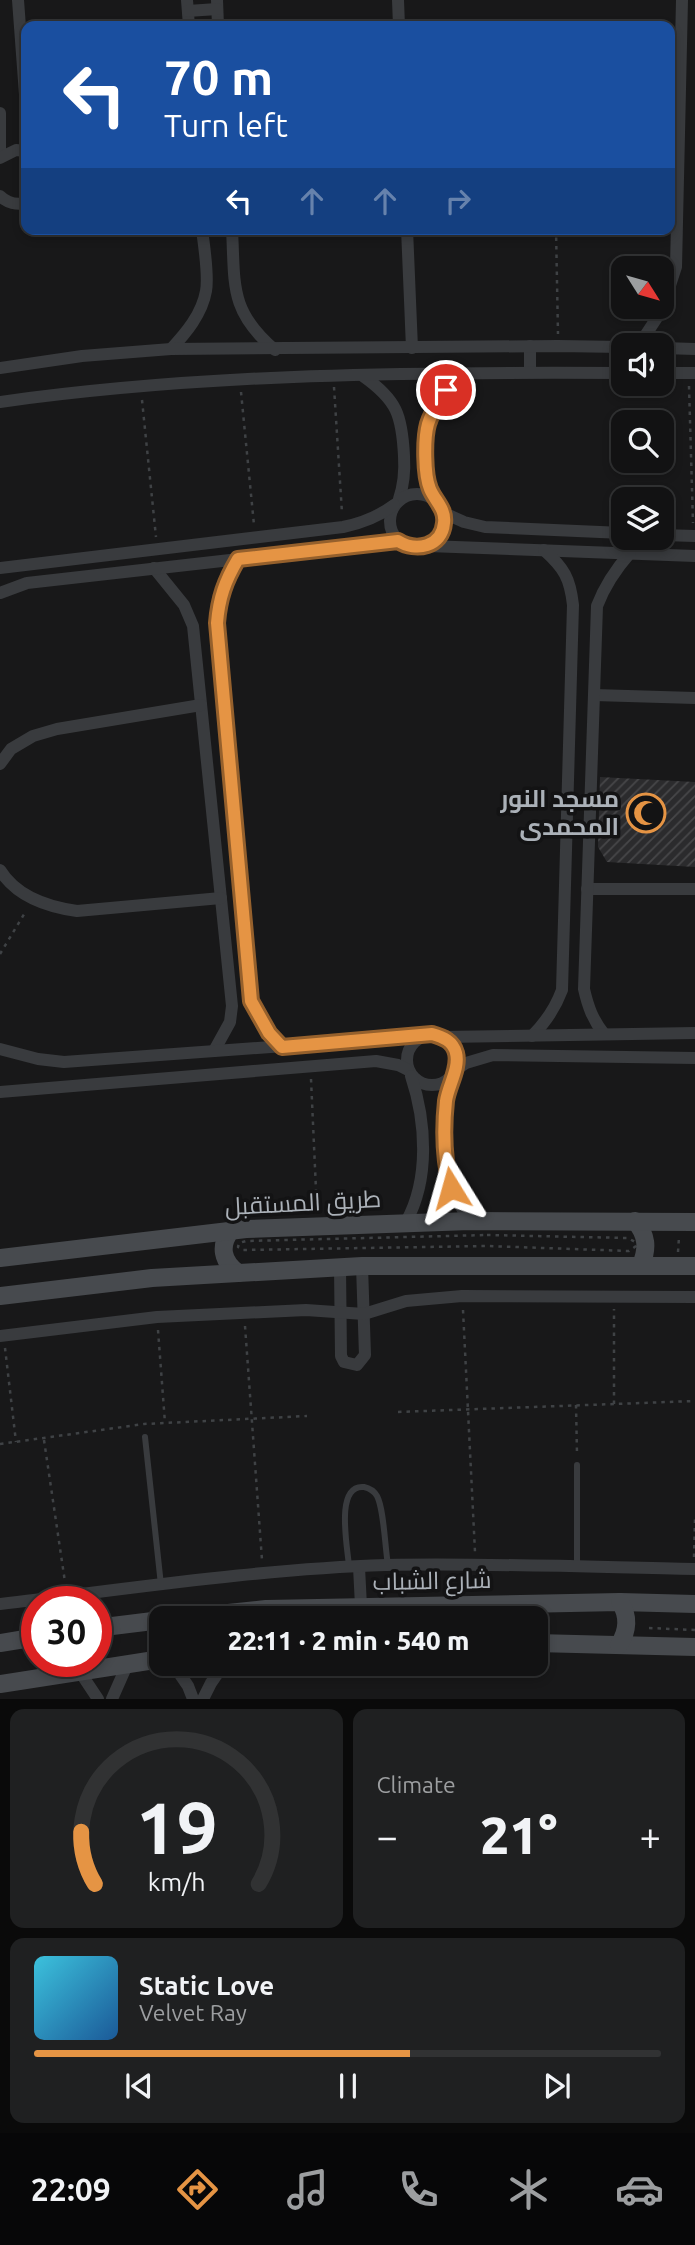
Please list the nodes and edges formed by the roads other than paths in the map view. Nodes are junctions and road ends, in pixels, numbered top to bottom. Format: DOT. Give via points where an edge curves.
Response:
graph roads {
  1 [pos="18,0"];
  2 [pos="398,0"];
  3 [pos="682,0"];
  4 [pos="217,4"];
  5 [pos="187,6"];
  6 [pos="399,21"];
  7 [pos="21,40"];
  8 [pos="676,44"];
  9 [pos="0,113"];
  10 [pos="675,120"];
  11 [pos="21,150"];
  12 [pos="0,152"];
  13 [pos="0,158"];
  14 [pos="0,195"];
  15 [pos="21,203"];
  16 [pos="0,206"];
  17 [pos="675,232"];
  18 [pos="202,235"];
  19 [pos="232,235"];
  20 [pos="407,235"];
  21 [pos="647,333"];
  22 [pos="530,346"];
  23 [pos="611,347"];
  24 [pos="412,348"];
  25 [pos="674,348"];
  26 [pos="171,349"];
  27 [pos="695,349"];
  28 [pos="275,350"];
  29 [pos="0,368"];
  30 [pos="530,372"];
  31 [pos="611,373"];
  32 [pos="674,373"];
  33 [pos="692,373"];
  34 [pos="461,374"];
  35 [pos="363,376"];
  36 [pos="0,402"];
  37 [pos="436,500"];
  38 [pos="397,502"];
  39 [pos="444,513"];
  40 [pos="611,532"];
  41 [pos="674,535"];
  42 [pos="694,536"];
  43 [pos="398,541"];
  44 [pos="428,546"];
  45 [pos="544,550"];
  46 [pos="630,553"];
  47 [pos="695,556"];
  48 [pos="238,559"];
  49 [pos="0,568"];
  50 [pos="154,568"];
  51 [pos="0,593"];
  52 [pos="220,649"];
  53 [pos="195,652"];
  54 [pos="594,695"];
  55 [pos="695,698"];
  56 [pos="201,705"];
  57 [pos="0,764"];
  58 [pos="568,775"];
  59 [pos="591,775"];
  60 [pos="233,795"];
  61 [pos="211,797"];
  62 [pos="0,870"];
  63 [pos="587,888"];
  64 [pos="695,889"];
  65 [pos="221,898"];
  66 [pos="695,1033"];
  67 [pos="604,1034"];
  68 [pos="532,1035"];
  69 [pos="421,1037"];
  70 [pos="443,1037"];
  71 [pos="282,1047"];
  72 [pos="0,1049"];
  73 [pos="214,1051"];
  74 [pos="695,1058"];
  75 [pos="410,1073"];
  76 [pos="453,1074"];
  77 [pos="0,1092"];
  78 [pos="470,1221"];
  79 [pos="635,1221"];
  80 [pos="406,1222"];
  81 [pos="688,1222"];
  82 [pos="231,1230"];
  83 [pos="0,1258"];
  84 [pos="641,1265"];
  85 [pos="362,1266"];
  86 [pos="686,1266"];
  87 [pos="340,1268"];
  88 [pos="239,1273"];
  89 [pos="0,1297"];
  90 [pos="695,1297"];
  91 [pos="340,1313"];
  92 [pos="364,1314"];
  93 [pos="1,1335"];
  94 [pos="145,1437"];
  95 [pos="577,1465"];
  96 [pos="387,1565"];
  97 [pos="577,1566"];
  98 [pos="354,1567"];
  99 [pos="694,1569"];
  100 [pos="161,1585"];
  101 [pos="620,1602"];
  102 [pos="0,1604"];
  103 [pos="695,1604"];
  104 [pos="362,1606"];
  105 [pos="149,1621"];
  106 [pos="112,1626"];
  107 [pos="21,1640"];
  108 [pos="0,1643"];
  109 [pos="548,1643"];
  110 [pos="619,1645"];
  111 [pos="695,1647"];
  112 [pos="149,1661"];
  113 [pos="127,1665"];
  114 [pos="112,1667"];
  115 [pos="181,1676"];
  116 [pos="216,1676"];
  117 [pos="47,1677"];
  118 [pos="83,1677"];
  119 [pos="0,1684"];
  120 [pos="98,1699"];
  121 [pos="112,1699"];
  122 [pos="193,1699"];
  123 [pos="203,1699"];
  1 -- 7 [label="street"];
  2 -- 6 [label="street"];
  3 -- 8 [label="street"];
  4 -- 5 [label="street"];
  8 -- 10 [label="street"];
  9 -- 12 [label="street"];
  11 -- 13 [label="street"];
  14 -- 15 [label="street"];
  15 -- 16 [label="street"];
  17 -- 21 [label="street" via="676,267 670,289"];
  18 -- 26 [label="street" via="206,290 192,322"];
  19 -- 28 [label="street" via="242,312 255,333"];
  20 -- 24 [label="street"];
  22 -- 23 [label="street"];
  22 -- 24 [label="street"];
  22 -- 30 [label="street"];
  24 -- 28 [label="street"];
  25 -- 27 [label="street"];
  26 -- 28 [label="street"];
  26 -- 29 [label="street"];
  30 -- 31 [label="street"];
  30 -- 34 [label="street"];
  32 -- 33 [label="street"];
  34 -- 35 [label="street"];
  34 -- 37 [label="street" via="446,390 427,426 426,474"];
  35 -- 36 [label="street" via="240,378"];
  35 -- 38 [label="street" via="381,388 402,426 405,473"];
  37 -- 38 [label="street" via="418,493"];
  37 -- 39 [label="street"];
  38 -- 43 [label="street" via="390,524"];
  38 -- 49 [label="street" via="362,524"];
  39 -- 40 [label="street" via="485,527"];
  39 -- 44 [label="street" via="442,532"];
  41 -- 42 [label="street"];
  43 -- 44 [label="street" via="413,548"];
  43 -- 48 [label="street"];
  44 -- 45 [label="street"];
  45 -- 46 [label="street"];
  45 -- 58 [label="street" via="570,583 573,605"];
  46 -- 47 [label="street"];
  46 -- 54 [label="street" via="604,586 597,606"];
  48 -- 50 [label="street"];
  48 -- 52 [label="street" via="219,601"];
  50 -- 51 [label="street" via="27,583"];
  50 -- 53 [label="street" via="184,605 193,626"];
  52 -- 53 [label="street"];
  52 -- 60 [label="street"];
  53 -- 56 [label="street"];
  54 -- 55 [label="street"];
  54 -- 59 [label="street"];
  56 -- 57 [label="street" via="33,736 11,749"];
  56 -- 61 [label="street"];
  58 -- 59 [label="street"];
  58 -- 68 [label="street" via="562,990 545,1023"];
  59 -- 63 [label="street"];
  60 -- 61 [label="street"];
  60 -- 71 [label="street" via="251,1001"];
  61 -- 65 [label="street"];
  62 -- 65 [label="street" via="33,899 77,911"];
  63 -- 64 [label="street"];
  63 -- 67 [label="street" via="584,989"];
  65 -- 73 [label="street" via="232,1006 230,1022"];
  66 -- 67 [label="street"];
  67 -- 68 [label="street"];
  68 -- 70 [label="street"];
  69 -- 70 [label="street"];
  69 -- 71 [label="street"];
  69 -- 75 [label="street" via="408,1051"];
  70 -- 76 [label="street" via="456,1052"];
  71 -- 73 [label="street"];
  72 -- 73 [label="street" via="64,1062"];
  74 -- 76 [label="street" via="493,1055 472,1060"];
  75 -- 76 [label="street" via="420,1083 431,1085"];
  75 -- 77 [label="street" via="398,1065 376,1061"];
  75 -- 80 [label="street" via="419,1099 422,1169"];
  76 -- 78 [label="street" via="446,1099 446,1169 459,1206"];
  78 -- 79 [label="main road, طريق المستقبل"];
  78 -- 80 [label="main road, طريق المستقبل"];
  79 -- 81 [label="main road, طريق المستقبل"];
  79 -- 84 [label="main road" via="646,1246"];
  80 -- 82 [label="main road, طريق المستقبل"];
  82 -- 83 [label="main road, طريق المستقبل"];
  82 -- 88 [label="main road" via="225,1238 224,1258"];
  84 -- 85 [label="main road"];
  84 -- 86 [label="main road"];
  85 -- 87 [label="main road"];
  85 -- 92 [label="street"];
  87 -- 88 [label="main road"];
  87 -- 91 [label="street"];
  88 -- 89 [label="main road" via="152,1278"];
  90 -- 92 [label="street" via="462,1296 406,1301"];
  91 -- 92 [label="street"];
  91 -- 92 [label="street" via="341,1356 350,1365 357,1365 365,1355"];
  91 -- 93 [label="street" via="306,1310 156,1317"];
  94 -- 100 [label="lane"];
  95 -- 97 [label="lane"];
  96 -- 97 [label="street"];
  96 -- 98 [label="street"];
  96 -- 98 [label="lane" via="376,1493 367,1487 348,1494 345,1504"];
  97 -- 99 [label="street"];
  98 -- 100 [label="street"];
  98 -- 104 [label="street"];
  100 -- 102 [label="street"];
  101 -- 103 [label="main road, شارع الشباب"];
  101 -- 104 [label="main road, شارع الشباب"];
  101 -- 110 [label="main road" via="627,1623"];
  105 -- 106 [label="main road"];
  107 -- 108 [label="main road"];
  109 -- 110 [label="main road"];
  110 -- 111 [label="main road" via="648,1637"];
  112 -- 113 [label="main road"];
  113 -- 114 [label="main road"];
  113 -- 121 [label="street"];
  115 -- 122 [label="street"];
  116 -- 123 [label="street"];
  117 -- 119 [label="main road"];
  118 -- 120 [label="street"];
}
